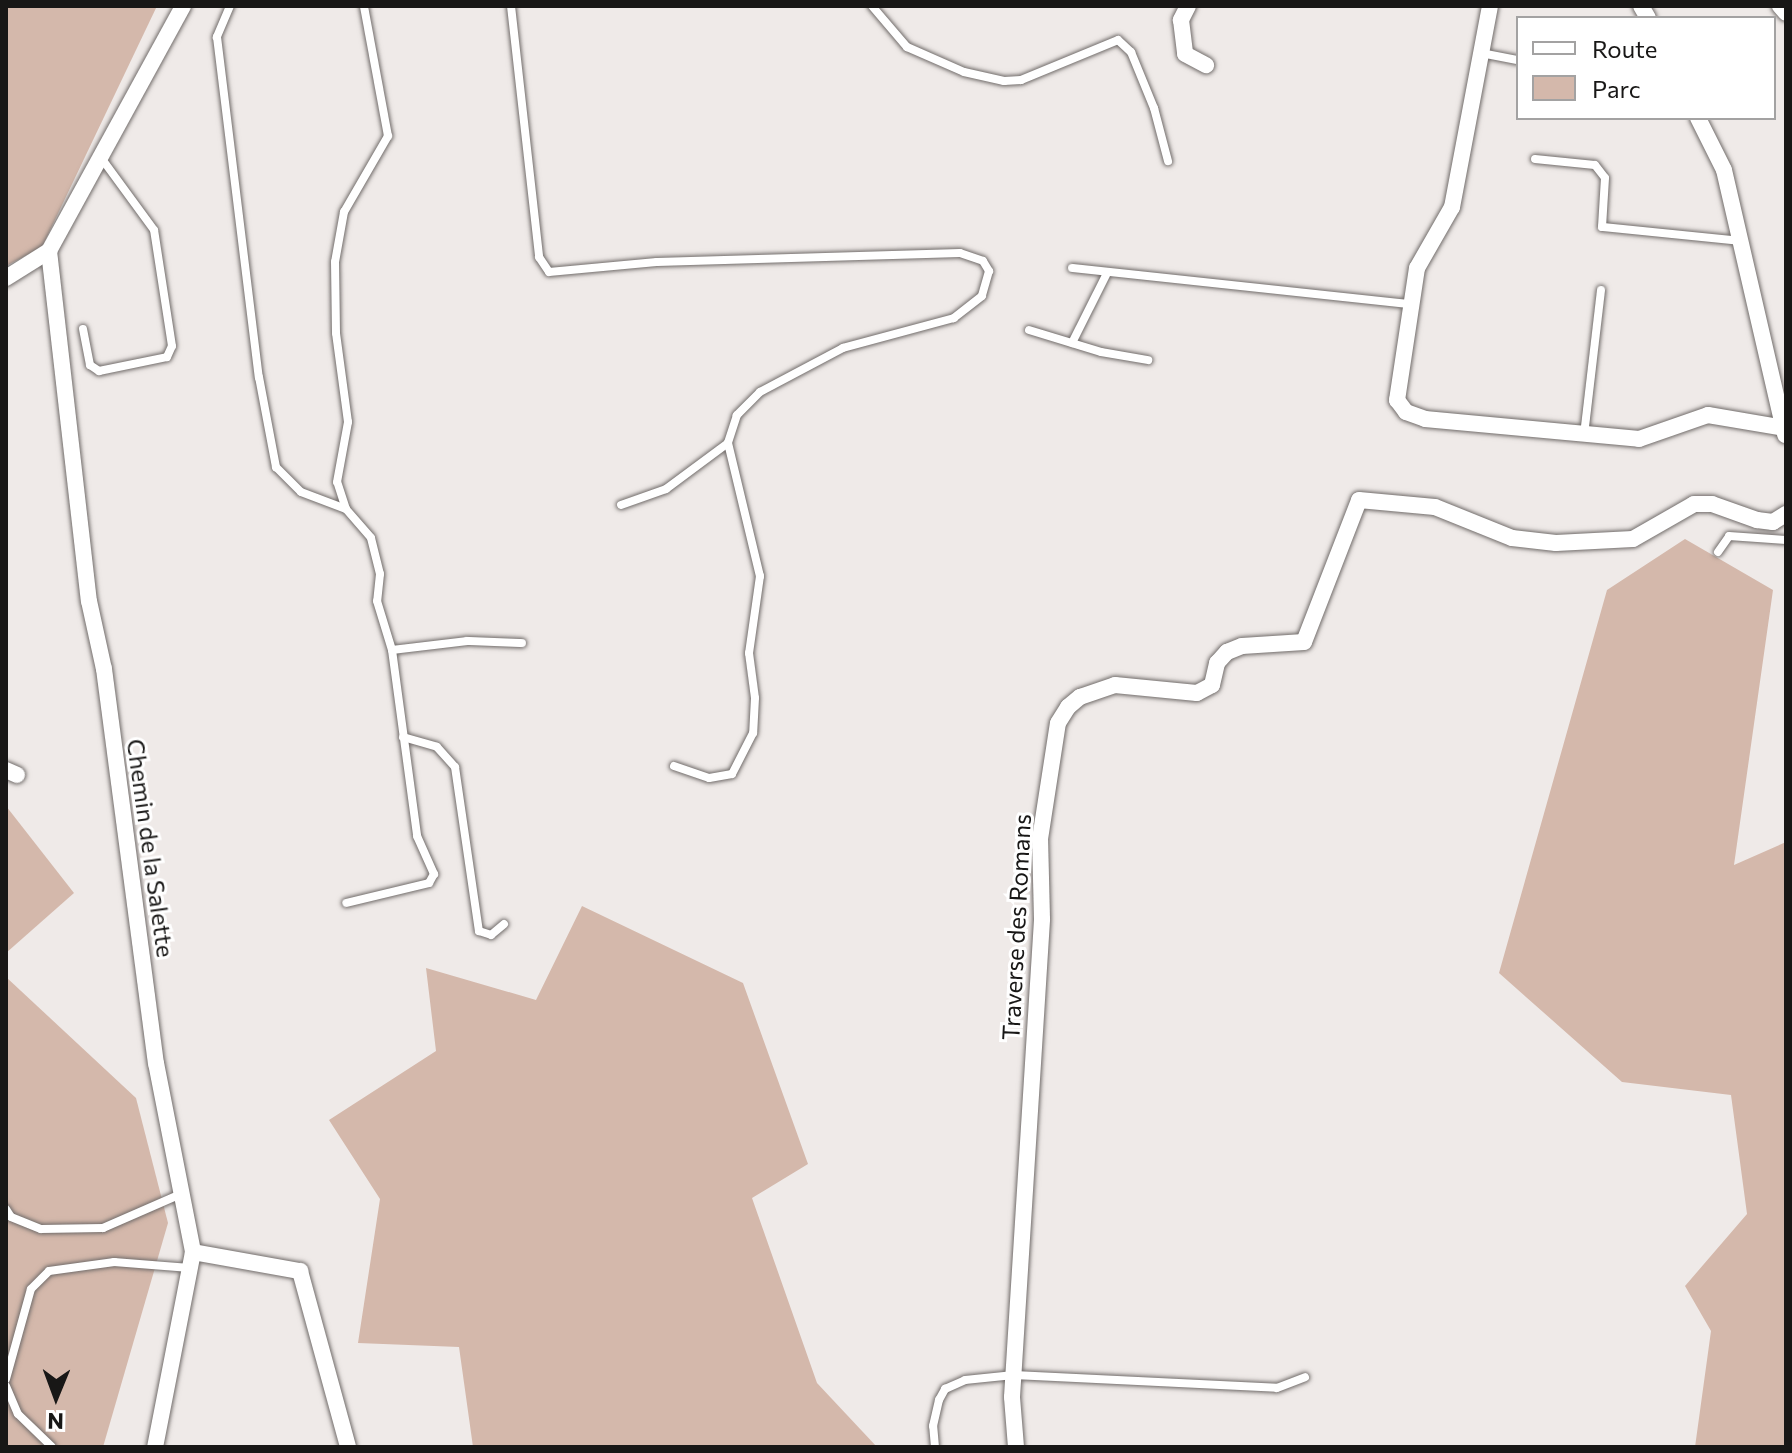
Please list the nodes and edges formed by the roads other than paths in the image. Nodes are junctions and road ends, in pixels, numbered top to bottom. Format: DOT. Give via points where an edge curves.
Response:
graph roads {
  1 [pos="183,6"];
  2 [pos="230,6"];
  3 [pos="364,6"];
  4 [pos="511,6"];
  5 [pos="872,6"];
  6 [pos="1188,6"];
  7 [pos="1490,6"];
  8 [pos="1780,6"];
  9 [pos="1786,13"];
  10 [pos="1481,53"];
  11 [pos="1516,60"];
  12 [pos="1206,65"];
  13 [pos="1699,120"];
  14 [pos="102,159"];
  15 [pos="1535,159"];
  16 [pos="1168,161"];
  17 [pos="1742,241"];
  18 [pos="49,251"];
  19 [pos="1072,268"];
  20 [pos="1107,273"];
  21 [pos="6,278"];
  22 [pos="1601,290"];
  23 [pos="1409,304"];
  24 [pos="83,329"];
  25 [pos="1029,330"];
  26 [pos="1072,343"];
  27 [pos="1148,360"];
  28 [pos="1785,433"];
  29 [pos="1584,435"];
  30 [pos="728,443"];
  31 [pos="621,505"];
  32 [pos="346,509"];
  33 [pos="1786,514"];
  34 [pos="1786,540"];
  35 [pos="1718,552"];
  36 [pos="522,643"];
  37 [pos="392,650"];
  38 [pos="403,737"];
  39 [pos="674,766"];
  40 [pos="346,903"];
  41 [pos="504,924"];
  42 [pos="182,1193"];
  43 [pos="6,1209"];
  44 [pos="191,1260"];
  45 [pos="1014,1375"];
  46 [pos="1305,1377"];
  47 [pos="6,1379"];
  48 [pos="6,1386"];
  49 [pos="52,1447"];
  50 [pos="155,1447"];
  51 [pos="348,1447"];
  52 [pos="935,1447"];
  53 [pos="1016,1447"];
  1 -- 14 [label="street"];
  2 -- 32 [label="lane" via="217,37 259,377 276,467 301,492"];
  3 -- 32 [label="lane" via="388,136 344,212 335,262 336,333 348,422 337,482"];
  4 -- 30 [label="lane" via="539,257 549,272 657,262 960,253 983,261 989,271 982,296 954,318 843,348 760,392 737,415"];
  5 -- 16 [label="lane" via="907,47 964,72 1004,81 1021,80 1118,40 1131,52"];
  6 -- 12 [label="street" via="1181,20 1185,54"];
  7 -- 10 [label="street"];
  8 -- 9 [label="street"];
  10 -- 11 [label="lane"];
  10 -- 23 [label="street" via="1452,207 1417,268"];
  13 -- 17 [label="street" via="1724,170"];
  14 -- 18 [label="street"];
  14 -- 24 [label="lane" via="154,230 172,346 167,357 99,371 90,365"];
  15 -- 17 [label="lane" via="1595,165 1605,178 1602,227"];
  17 -- 28 [label="street"];
  18 -- 21 [label="street"];
  18 -- 42 [label="street, Chemin de la Salette" via="89,601 104,669 156,1063"];
  19 -- 20 [label="lane"];
  20 -- 23 [label="lane"];
  20 -- 26 [label="lane"];
  22 -- 29 [label="lane"];
  23 -- 29 [label="street" via="1395,388 1406,412"];
  25 -- 26 [label="lane"];
  26 -- 27 [label="lane"];
  28 -- 29 [label="street" via="1708,415 1639,439"];
  30 -- 31 [label="lane" via="666,489"];
  30 -- 39 [label="lane" via="760,576 749,653 753,733 732,774 709,778"];
  32 -- 37 [label="lane" via="371,538 380,574 377,601"];
  33 -- 45 [label="street, Traverse des Romans" via="1773,522 1694,504 1633,539 1556,543 1512,538 1435,507 1359,500 1304,642 1227,652 1217,663 1212,685 1197,693 1115,685 1068,707 1058,723 1040,839 1042,919"];
  34 -- 35 [label="lane" via="1729,536"];
  36 -- 37 [label="lane" via="467,641"];
  37 -- 38 [label="lane"];
  38 -- 40 [label="lane" via="417,836 434,874 429,883"];
  38 -- 41 [label="lane" via="437,747 455,767 479,931 491,935"];
  42 -- 43 [label="lane" via="103,1228 41,1229 11,1217"];
  42 -- 44 [label="street, Chemin de la Salette"];
  44 -- 47 [label="lane" via="49,1271 31,1289"];
  44 -- 50 [label="street, Chemin de la Salette"];
  44 -- 51 [label="street" via="300,1271"];
  45 -- 46 [label="lane" via="1277,1388"];
  45 -- 52 [label="lane" via="965,1380 945,1389 933,1426"];
  45 -- 53 [label="street, Traverse des Romans"];
  48 -- 49 [label="lane" via="18,1414"];
}
